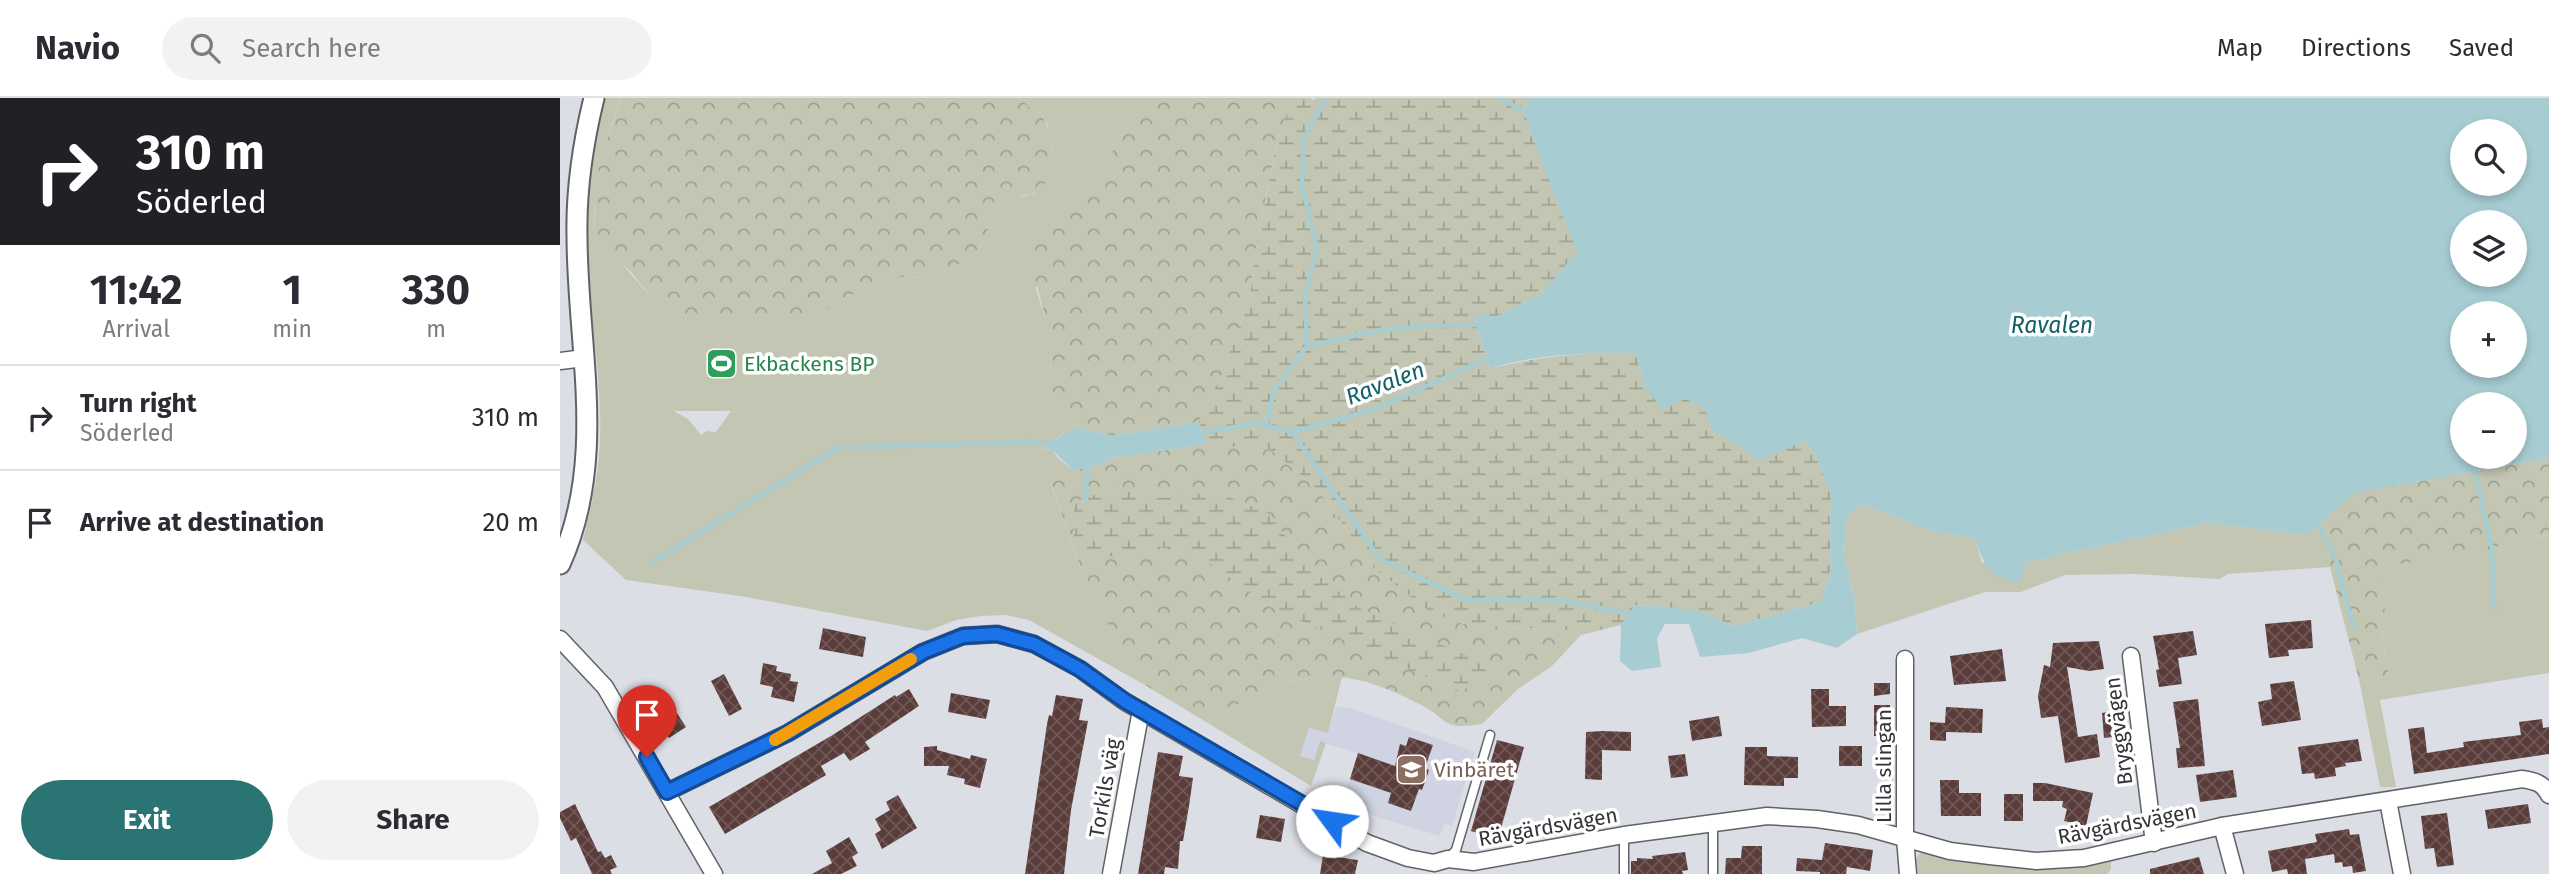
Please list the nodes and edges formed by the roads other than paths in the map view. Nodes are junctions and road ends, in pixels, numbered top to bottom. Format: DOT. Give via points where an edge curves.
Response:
graph roads {
  1 [pos="594,98"];
  2 [pos="584,358"];
  3 [pos="560,360"];
  4 [pos="560,564"];
  5 [pos="560,639"];
  6 [pos="2131,656"];
  7 [pos="1905,659"];
  8 [pos="1141,710"];
  9 [pos="1490,736"];
  10 [pos="667,792"];
  11 [pos="2549,795"];
  12 [pos="2388,801"];
  13 [pos="1713,822"];
  14 [pos="2222,826"];
  15 [pos="1624,835"];
  16 [pos="1905,838"];
  17 [pos="2154,843"];
  18 [pos="1438,865"];
  19 [pos="709,872"];
  20 [pos="1111,874"];
  21 [pos="1624,874"];
  22 [pos="1713,874"];
  23 [pos="1908,874"];
  24 [pos="2235,874"];
  25 [pos="2402,874"];
  1 -- 2 [label="street" via="579,178 577,236"];
  2 -- 3 [label="street"];
  2 -- 4 [label="street" via="589,436 583,491"];
  5 -- 10 [label="street" via="605,687"];
  6 -- 17 [label="street, Bryggvägen"];
  7 -- 16 [label="street, Lilla slingan"];
  8 -- 10 [label="street, Rävgärdsvägen" via="1034,644 997,634 963,636 923,652 788,733"];
  8 -- 18 [label="street, Rävgärdsvägen" via="1367,843"];
  8 -- 20 [label="street, Torkils väg"];
  9 -- 18 [label="lane" via="1456,850"];
  10 -- 19 [label="street"];
  11 -- 12 [label="street, Rävgärdsvägen" via="2535,781 2522,779"];
  12 -- 14 [label="street, Rävgärdsvägen"];
  12 -- 25 [label="street"];
  13 -- 15 [label="street, Rävgärdsvägen"];
  13 -- 16 [label="street, Rävgärdsvägen" via="1767,816 1817,819"];
  13 -- 22 [label="lane"];
  14 -- 17 [label="street, Rävgärdsvägen"];
  14 -- 24 [label="street"];
  15 -- 18 [label="street, Rävgärdsvägen"];
  15 -- 21 [label="lane"];
  16 -- 17 [label="street, Rävgärdsvägen" via="1950,851 2036,860 2084,858"];
  16 -- 23 [label="street, Lilla slingan"];
}
